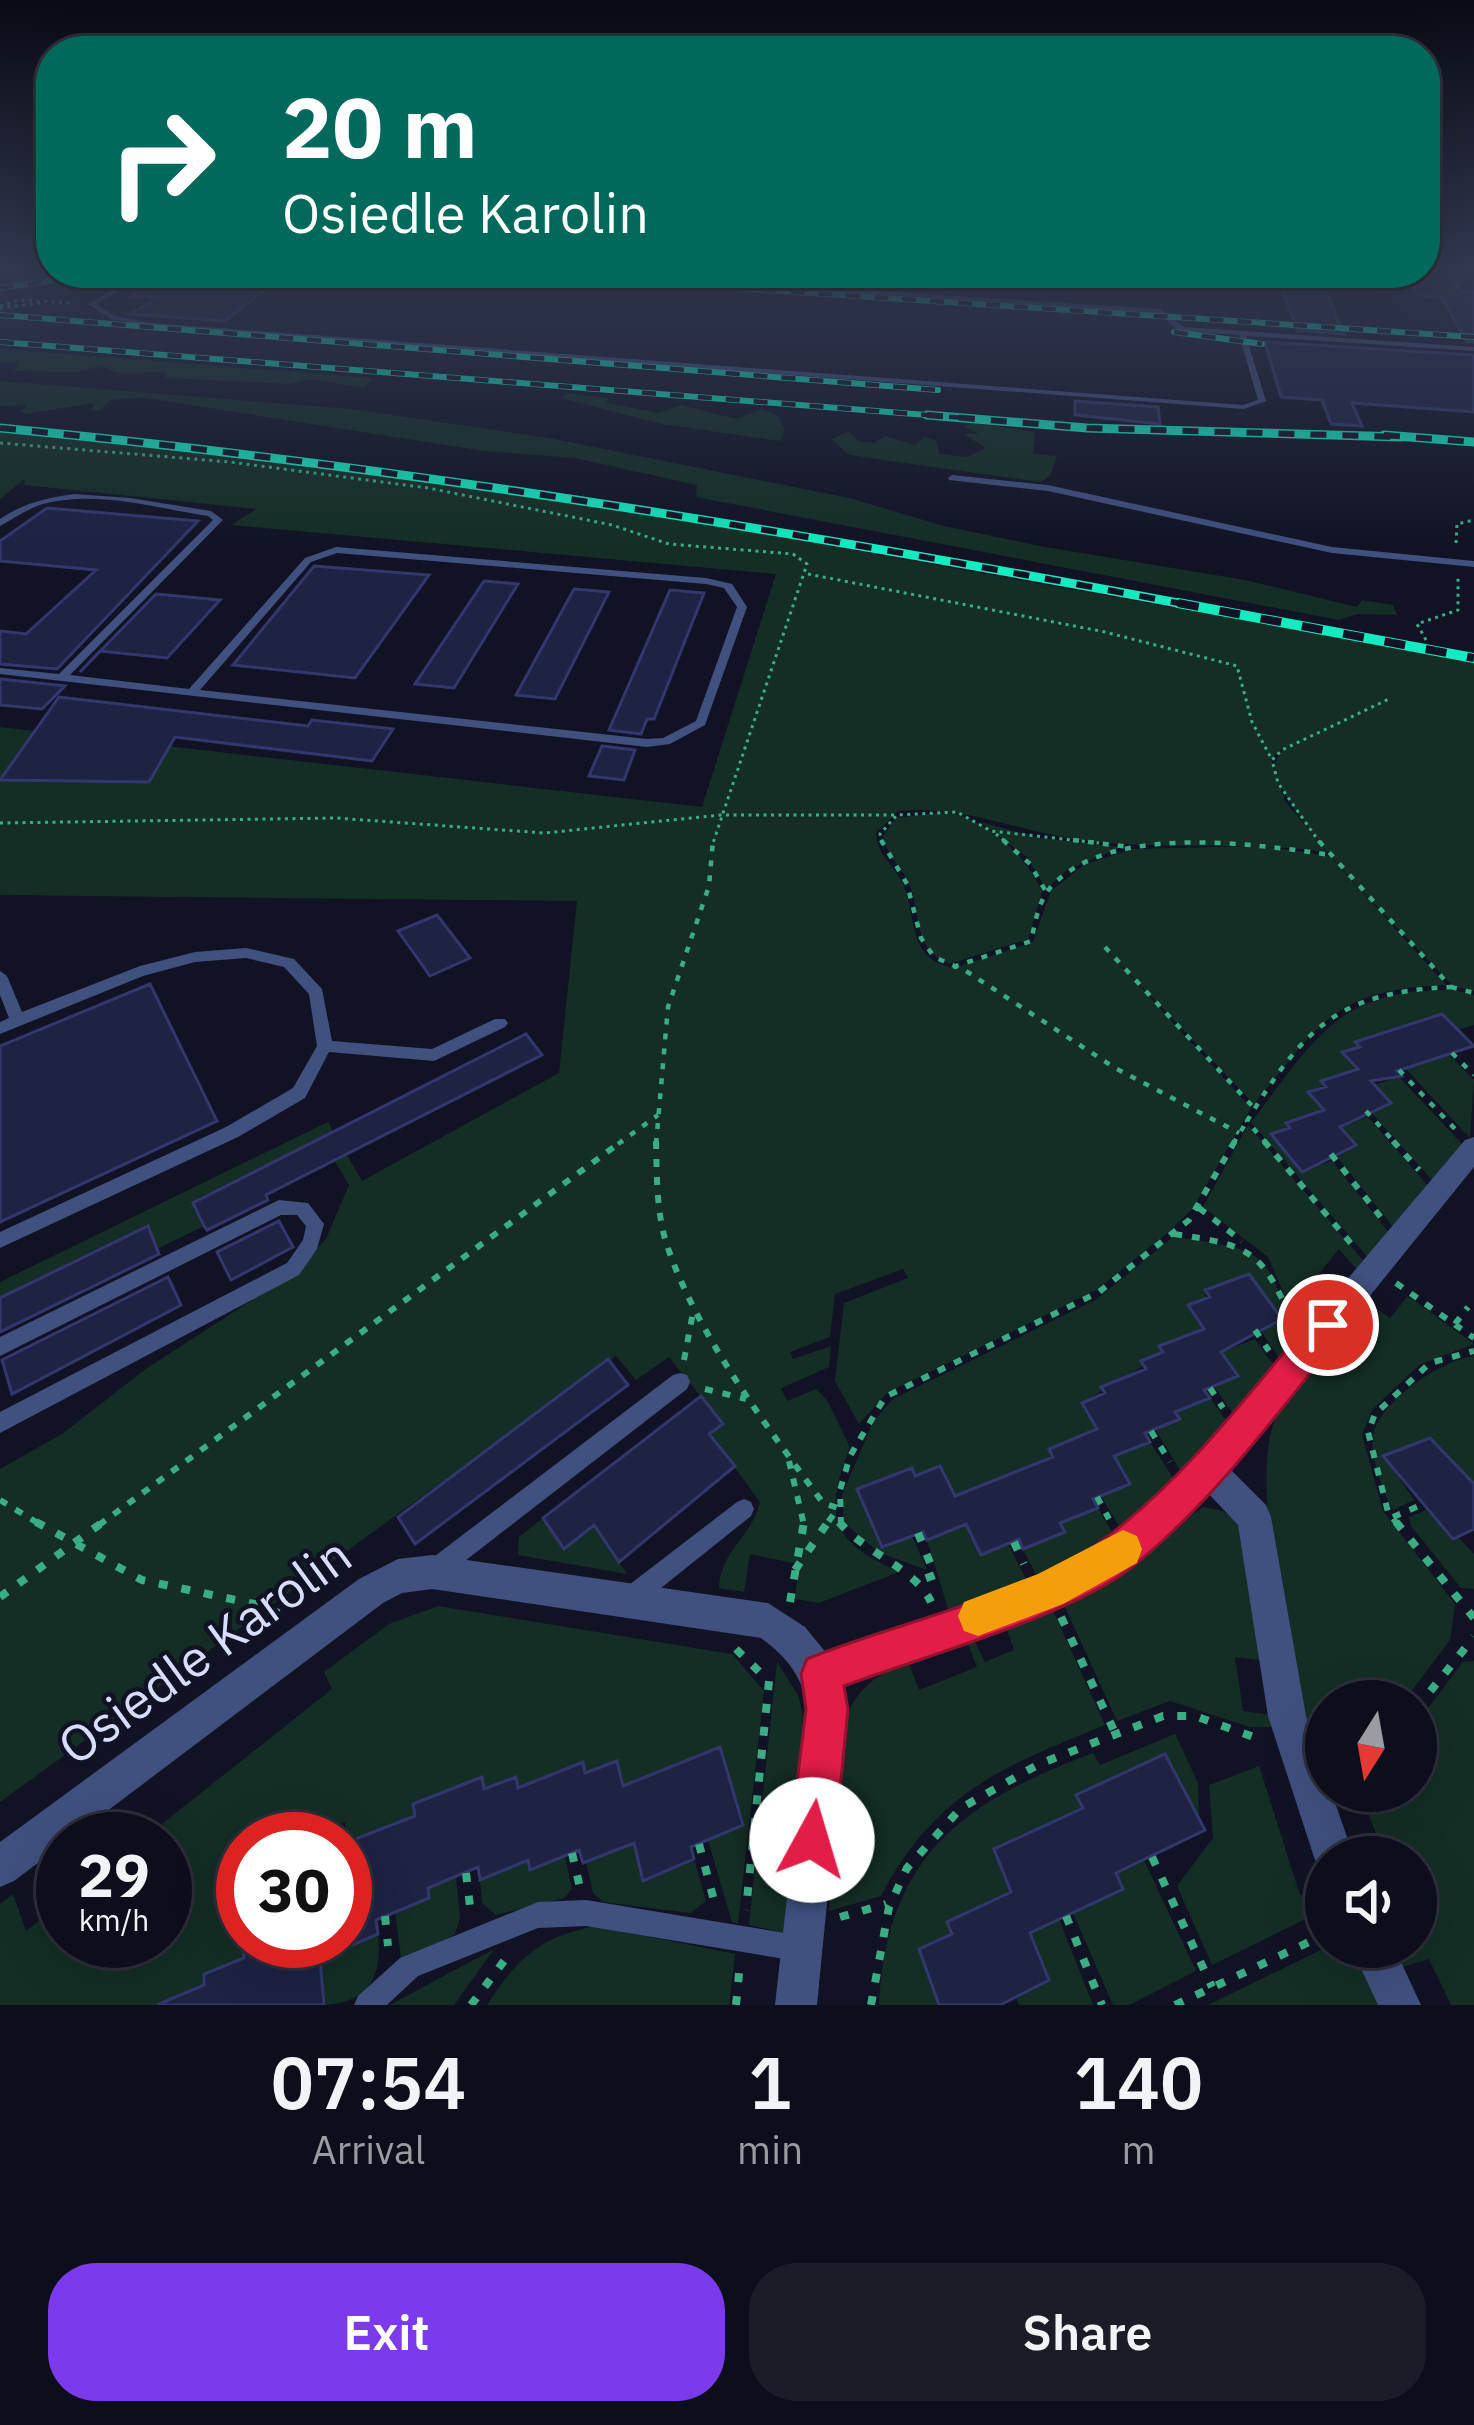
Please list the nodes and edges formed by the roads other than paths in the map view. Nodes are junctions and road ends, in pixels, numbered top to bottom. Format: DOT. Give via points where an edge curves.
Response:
graph roads {
  1 [pos="653,363"];
  2 [pos="1251,363"];
  3 [pos="952,478"];
  4 [pos="0,523"];
  5 [pos="1474,564"];
  6 [pos="0,671"];
  7 [pos="61,678"];
  8 [pos="192,692"];
  9 [pos="0,976"];
  10 [pos="18,1021"];
  11 [pos="500,1023"];
  12 [pos="0,1028"];
  13 [pos="325,1046"];
  14 [pos="1474,1148"];
  15 [pos="0,1240"];
  16 [pos="0,1348"];
  17 [pos="680,1382"];
  18 [pos="0,1424"];
  19 [pos="1208,1470"];
  20 [pos="744,1509"];
  21 [pos="432,1572"];
  22 [pos="626,1601"];
  23 [pos="822,1674"];
  24 [pos="1327,1836"];
  25 [pos="0,1867"];
  26 [pos="802,1938"];
  27 [pos="1382,1968"];
  28 [pos="367,2005"];
  29 [pos="796,2005"];
  30 [pos="1400,2005"];
  1 -- 2 [label="lane" via="1244,407 1262,401"];
  3 -- 5 [label="lane" via="1048,488 1332,550"];
  4 -- 7 [label="lane" via="27,503 56,496 218,520"];
  6 -- 7 [label="lane"];
  7 -- 8 [label="lane"];
  8 -- 8 [label="lane" via="308,560 336,550 706,581 728,586 742,607 701,723 667,741"];
  9 -- 10 [label="lane"];
  10 -- 12 [label="lane"];
  10 -- 13 [label="lane" via="169,960 220,951 277,960 309,979 326,1010"];
  11 -- 13 [label="lane" via="434,1055"];
  13 -- 15 [label="lane" via="299,1093"];
  14 -- 19 [label="street"];
  16 -- 18 [label="lane" via="279,1207 302,1208 315,1224 293,1269"];
  17 -- 21 [label="lane"];
  19 -- 23 [label="street" via="1115,1556 1038,1594"];
  19 -- 24 [label="street" via="1254,1517 1296,1750"];
  20 -- 22 [label="lane"];
  21 -- 22 [label="street, Osiedle Karolin"];
  21 -- 25 [label="street, Osiedle Karolin" via="398,1576 314,1633"];
  22 -- 23 [label="street, Osiedle Karolin" via="768,1621 803,1644"];
  23 -- 26 [label="street" via="827,1709"];
  26 -- 28 [label="lane" via="733,1938 586,1913 538,1915 409,1967"];
  26 -- 29 [label="street"];
  27 -- 30 [label="street"];
}
